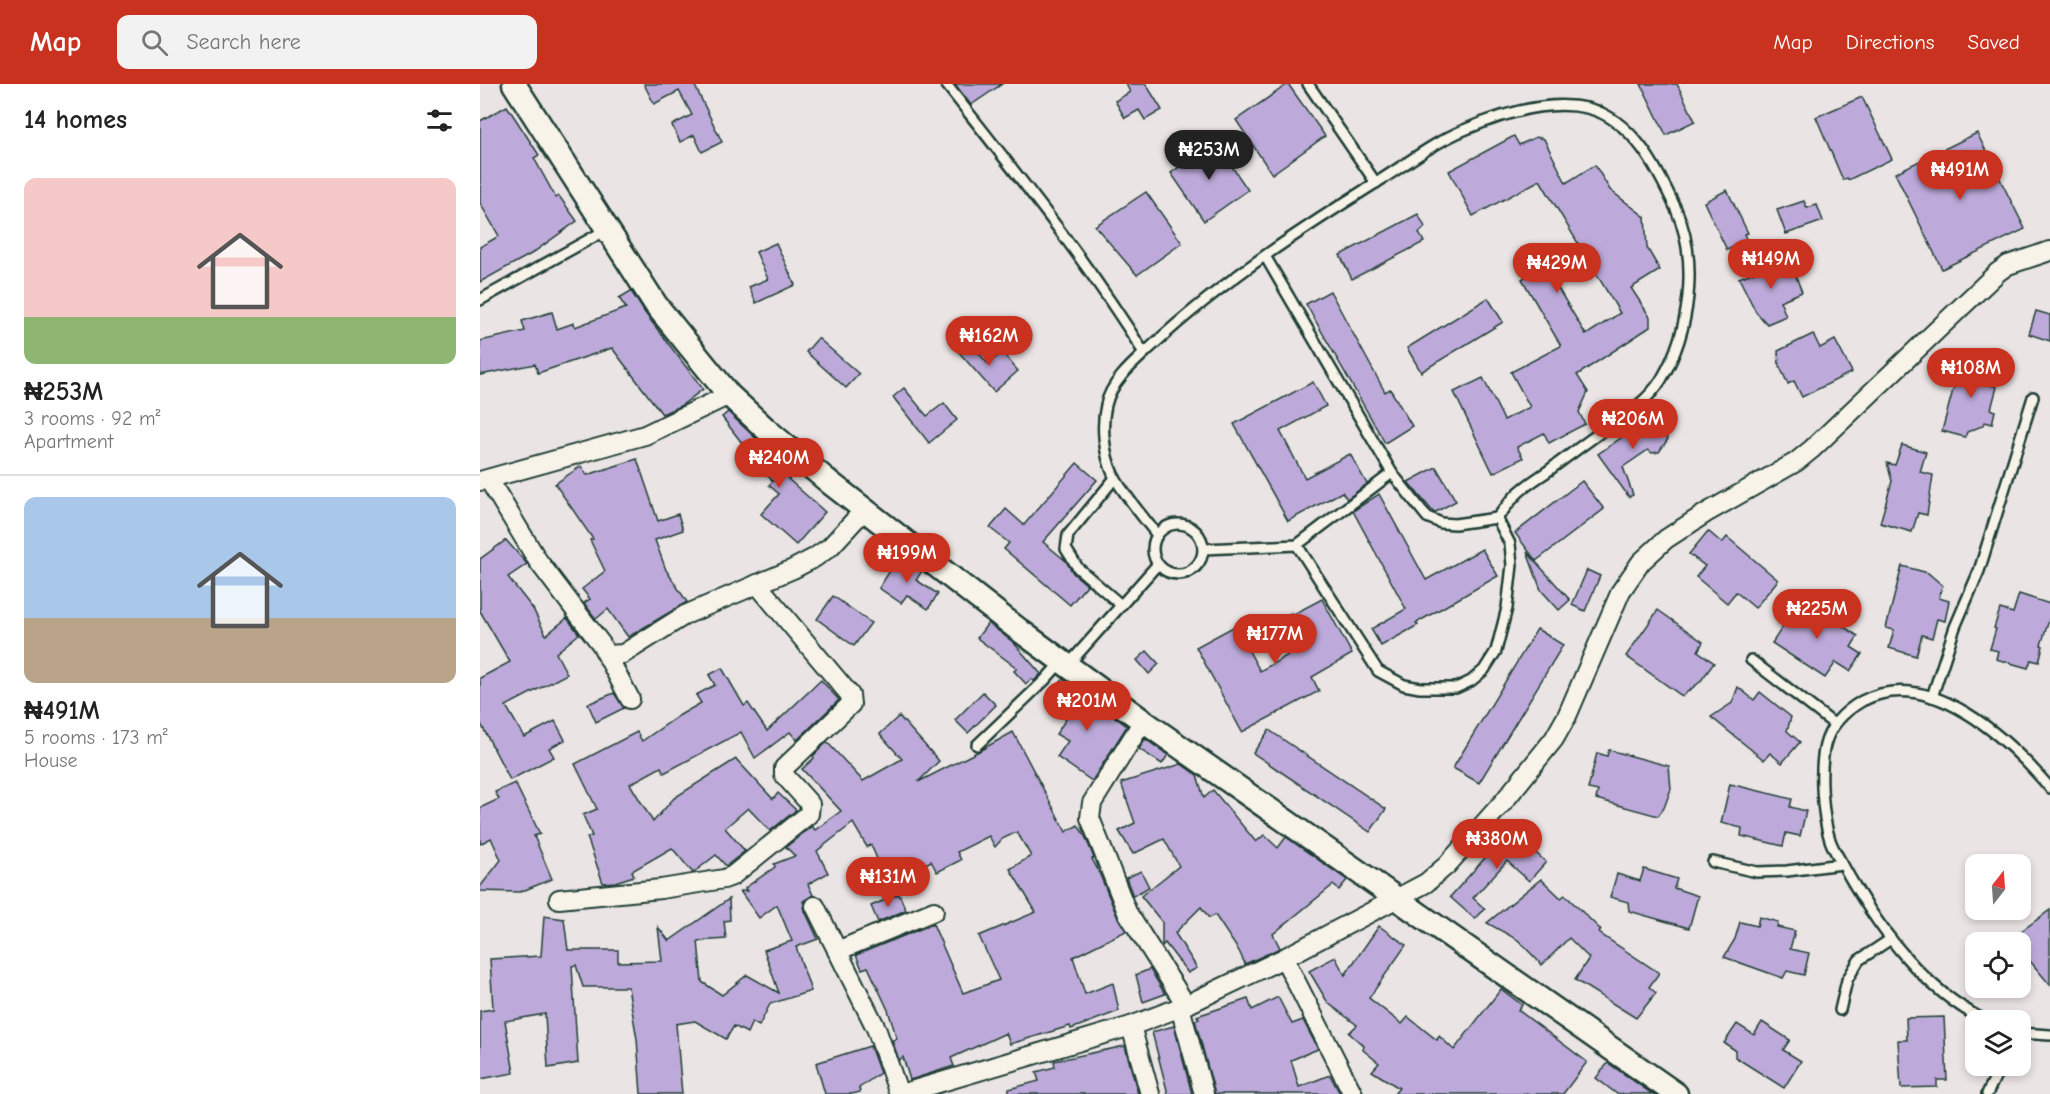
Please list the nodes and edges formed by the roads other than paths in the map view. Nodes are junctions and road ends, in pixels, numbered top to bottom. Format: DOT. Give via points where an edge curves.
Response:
graph roads {
  1 [pos="514,84"];
  2 [pos="946,84"];
  3 [pos="1308,84"];
  4 [pos="1376,183"];
  5 [pos="607,230"];
  6 [pos="2050,251"];
  7 [pos="1265,256"];
  8 [pos="480,300"];
  9 [pos="1144,353"];
  10 [pos="729,395"];
  11 [pos="2033,397"];
  12 [pos="1392,473"];
  13 [pos="1115,478"];
  14 [pos="484,480"];
  15 [pos="864,510"];
  16 [pos="1497,518"];
  17 [pos="1157,535"];
  18 [pos="1298,545"];
  19 [pos="1203,549"];
  20 [pos="1157,565"];
  21 [pos="757,584"];
  22 [pos="1121,606"];
  23 [pos="608,655"];
  24 [pos="1751,660"];
  25 [pos="1065,663"];
  26 [pos="1932,696"];
  27 [pos="630,699"];
  28 [pos="1143,721"];
  29 [pos="1834,724"];
  30 [pos="977,745"];
  31 [pos="2050,788"];
  32 [pos="1713,862"];
  33 [pos="1842,864"];
  34 [pos="559,899"];
  35 [pos="1397,900"];
  36 [pos="815,906"];
  37 [pos="934,911"];
  38 [pos="1891,939"];
  39 [pos="837,951"];
  40 [pos="1284,958"];
  41 [pos="1183,1006"];
  42 [pos="1840,1010"];
  43 [pos="1965,1010"];
  44 [pos="1131,1026"];
  45 [pos="2031,1034"];
  46 [pos="2050,1035"];
  47 [pos="1996,1076"];
  48 [pos="900,1094"];
  49 [pos="1150,1094"];
  50 [pos="1203,1094"];
  51 [pos="1353,1094"];
  52 [pos="1676,1094"];
  53 [pos="1987,1094"];
  1 -- 5 [label="street"];
  2 -- 9 [label="lane" via="1070,242"];
  3 -- 4 [label="lane"];
  4 -- 7 [label="lane"];
  4 -- 16 [label="lane" via="1440,143 1486,122 1523,110 1559,105 1586,108 1604,114 1633,136 1669,193 1681,221 1689,253 1689,284 1674,354 1659,382 1636,408 1518,493"];
  5 -- 8 [label="lane"];
  5 -- 10 [label="street" via="656,304"];
  6 -- 35 [label="street" via="2014,262 1998,272 1796,462 1706,513 1653,549 1622,591 1554,739 1447,865"];
  7 -- 9 [label="lane" via="1184,317"];
  7 -- 12 [label="lane"];
  9 -- 13 [label="lane" via="1106,401 1105,443"];
  10 -- 14 [label="street" via="645,435"];
  10 -- 15 [label="street"];
  11 -- 26 [label="lane" via="1979,571"];
  12 -- 16 [label="lane" via="1427,517 1455,524"];
  12 -- 18 [label="lane"];
  13 -- 17 [label="lane"];
  13 -- 22 [label="lane" via="1068,535 1066,549 1078,568"];
  14 -- 23 [label="street"];
  15 -- 21 [label="street" via="822,553"];
  15 -- 25 [label="street"];
  16 -- 18 [label="lane" via="1510,544 1507,608 1496,651 1484,670 1456,688 1404,685 1378,671"];
  17 -- 19 [label="lane" via="1165,527 1184,525 1197,534"];
  17 -- 20 [label="lane" via="1153,548"];
  18 -- 19 [label="lane"];
  19 -- 20 [label="lane" via="1196,567 1190,571 1173,573"];
  20 -- 22 [label="lane"];
  21 -- 23 [label="street" via="685,615 623,654"];
  21 -- 34 [label="street" via="852,699 784,768 784,775 810,804 809,814 724,879"];
  22 -- 25 [label="lane"];
  23 -- 27 [label="street"];
  24 -- 29 [label="lane"];
  25 -- 28 [label="street"];
  25 -- 30 [label="lane"];
  26 -- 29 [label="lane" via="1901,691 1869,698 1851,707"];
  26 -- 31 [label="lane" via="1990,729"];
  28 -- 35 [label="street"];
  28 -- 41 [label="street" via="1092,803 1090,818 1127,912"];
  29 -- 33 [label="lane" via="1826,745 1822,789 1830,841"];
  32 -- 33 [label="lane" via="1757,872"];
  33 -- 38 [label="lane"];
  35 -- 40 [label="street"];
  35 -- 52 [label="street"];
  36 -- 39 [label="street"];
  37 -- 39 [label="street"];
  38 -- 42 [label="lane" via="1859,960 1846,980"];
  38 -- 43 [label="lane" via="1913,967"];
  39 -- 48 [label="street" via="876,1028"];
  40 -- 41 [label="street"];
  40 -- 51 [label="street"];
  41 -- 44 [label="street"];
  41 -- 50 [label="street"];
  44 -- 48 [label="street"];
  44 -- 49 [label="street"];
  45 -- 46 [label="lane"];
  47 -- 53 [label="lane"];
}
